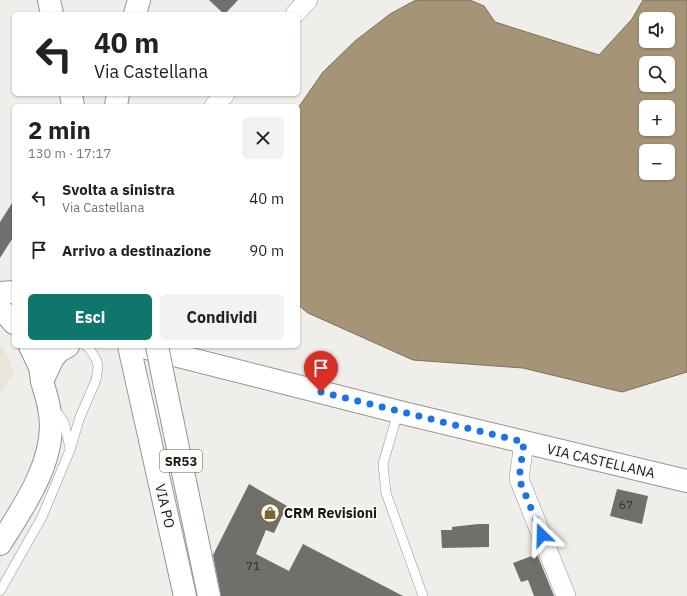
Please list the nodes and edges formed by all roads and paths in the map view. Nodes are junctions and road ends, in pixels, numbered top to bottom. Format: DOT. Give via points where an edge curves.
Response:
graph roads {
  1 [pos="49,0"];
  2 [pos="139,0"];
  3 [pos="308,0"];
  4 [pos="52,12"];
  5 [pos="136,12"];
  6 [pos="297,12"];
  7 [pos="222,96"];
  8 [pos="216,104"];
  9 [pos="12,292"];
  10 [pos="0,293"];
  11 [pos="0,310"];
  12 [pos="12,320"];
  13 [pos="32,348"];
  14 [pos="34,348"];
  15 [pos="66,348"];
  16 [pos="70,348"];
  17 [pos="90,348"];
  18 [pos="129,348"];
  19 [pos="154,348"];
  20 [pos="157,348"];
  21 [pos="184,352"];
  22 [pos="44,389"];
  23 [pos="398,412"];
  24 [pos="524,442"];
  25 [pos="70,450"];
  26 [pos="687,481"];
  27 [pos="0,544"];
  28 [pos="0,592"];
  29 [pos="185,596"];
  30 [pos="209,596"];
  31 [pos="422,596"];
  32 [pos="566,596"];
  1 -- 4 [label="main road"];
  2 -- 5 [label="main road"];
  3 -- 6 [label="street"];
  7 -- 8 [label="street"];
  9 -- 10 [label="main road"];
  11 -- 12 [label="main road"];
  13 -- 22 [label="main road" via="40,367"];
  14 -- 15 [label="main road" via="46,352"];
  16 -- 22 [label="main road" via="48,367"];
  17 -- 25 [label="lane" via="97,361 96,380"];
  18 -- 29 [label="main road, VIA PO / SR53"];
  19 -- 21 [label="main road, VIA CASTELLANA"];
  20 -- 30 [label="main road, VIA PO / SR53, bridge"];
  21 -- 23 [label="main road, VIA CASTELLANA"];
  22 -- 25 [label="lane" via="64,422"];
  22 -- 27 [label="main road" via="50,414 50,444 40,475"];
  23 -- 24 [label="main road, VIA CASTELLANA"];
  23 -- 31 [label="lane" via="383,464 386,493"];
  24 -- 26 [label="main road, VIA CASTELLANA"];
  24 -- 32 [label="street" via="519,479"];
  25 -- 28 [label="lane" via="42,517"];
}
